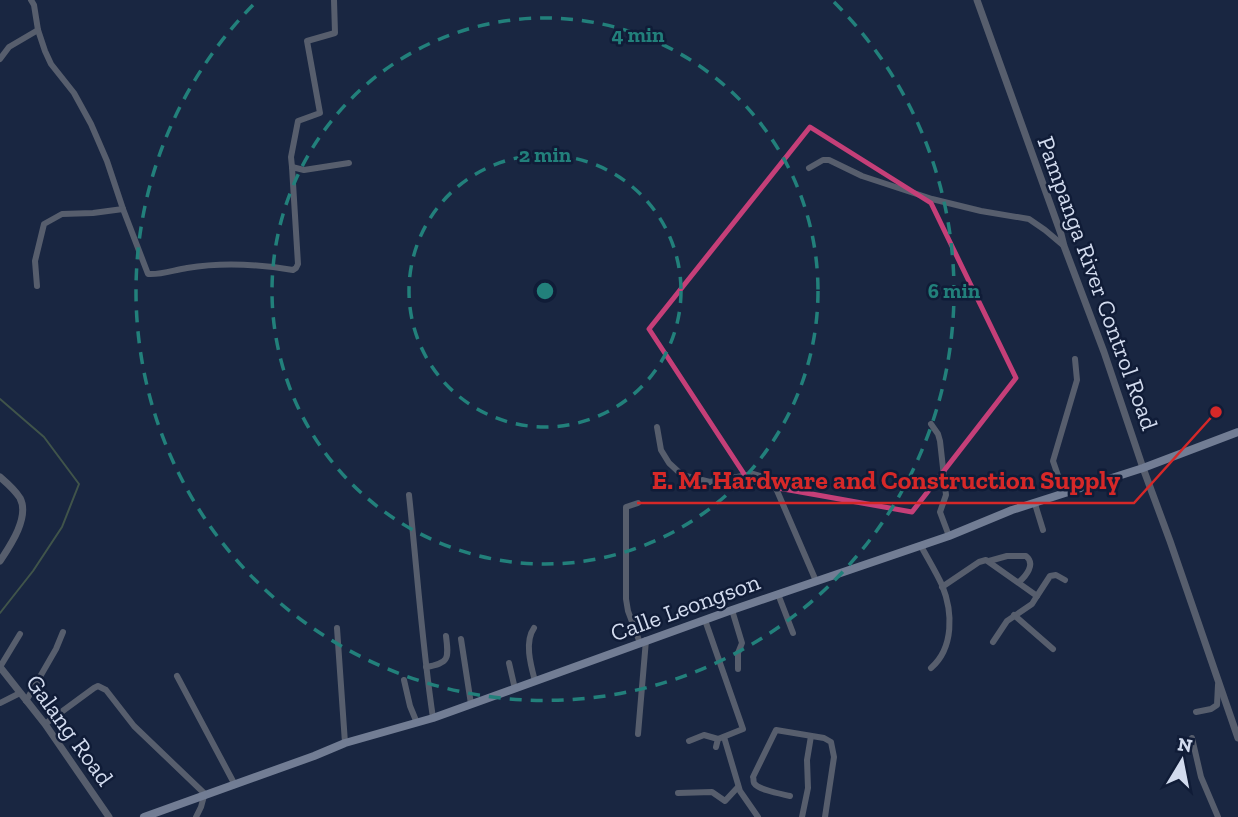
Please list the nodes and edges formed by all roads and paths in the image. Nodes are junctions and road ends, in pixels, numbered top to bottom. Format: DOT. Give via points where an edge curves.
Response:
graph roads {
  1 [pos="31,0"];
  2 [pos="334,0"];
  3 [pos="977,0"];
  4 [pos="38,30"];
  5 [pos="0,59"];
  6 [pos="349,163"];
  7 [pos="292,167"];
  8 [pos="809,168"];
  9 [pos="123,209"];
  10 [pos="1064,246"];
  11 [pos="37,286"];
  12 [pos="1075,359"];
  13 [pos="931,424"];
  14 [pos="657,427"];
  15 [pos="1238,432"];
  16 [pos="1143,468"];
  17 [pos="0,477"];
  18 [pos="1064,493"];
  19 [pos="409,495"];
  20 [pos="638,503"];
  21 [pos="1035,503"];
  22 [pos="1042,530"];
  23 [pos="948,536"];
  24 [pos="921,546"];
  25 [pos="0,561"];
  26 [pos="989,561"];
  27 [pos="1065,580"];
  28 [pos="816,581"];
  29 [pos="1018,582"];
  30 [pos="942,587"];
  31 [pos="778,594"];
  32 [pos="1037,596"];
  33 [pos="732,610"];
  34 [pos="1014,615"];
  35 [pos="705,620"];
  36 [pos="337,628"];
  37 [pos="534,628"];
  38 [pos="63,632"];
  39 [pos="793,633"];
  40 [pos="20,634"];
  41 [pos="446,636"];
  42 [pos="461,639"];
  43 [pos="643,641"];
  44 [pos="993,642"];
  45 [pos="1053,649"];
  46 [pos="509,663"];
  47 [pos="0,667"];
  48 [pos="426,667"];
  49 [pos="931,668"];
  50 [pos="738,669"];
  51 [pos="177,676"];
  52 [pos="404,680"];
  53 [pos="535,681"];
  54 [pos="1220,685"];
  55 [pos="516,689"];
  56 [pos="20,694"];
  57 [pos="26,701"];
  58 [pos="0,703"];
  59 [pos="471,704"];
  60 [pos="1196,712"];
  61 [pos="433,718"];
  62 [pos="417,723"];
  63 [pos="45,724"];
  64 [pos="638,734"];
  65 [pos="811,736"];
  66 [pos="721,738"];
  67 [pos="1192,738"];
  68 [pos="1238,738"];
  69 [pos="689,741"];
  70 [pos="345,743"];
  71 [pos="716,747"];
  72 [pos="755,784"];
  73 [pos="235,785"];
  74 [pos="739,789"];
  75 [pos="678,793"];
  76 [pos="205,796"];
  77 [pos="790,796"];
  78 [pos="109,817"];
  79 [pos="144,817"];
  80 [pos="196,817"];
  81 [pos="758,817"];
  82 [pos="802,817"];
  83 [pos="825,817"];
  84 [pos="1218,817"];
  1 -- 4 [label="street"];
  2 -- 7 [label="street" via="335,33 307,41 320,113 298,121"];
  3 -- 10 [label="street, Pampanga River Control Road"];
  4 -- 5 [label="street" via="9,47"];
  4 -- 9 [label="street" via="51,64 91,124"];
  6 -- 7 [label="street" via="304,170"];
  7 -- 9 [label="street" via="298,264 293,270 232,264 148,275"];
  8 -- 10 [label="street" via="829,160 932,199 1029,219"];
  9 -- 11 [label="street" via="62,214 44,224 35,261"];
  10 -- 16 [label="street, Pampanga River Control Road"];
  12 -- 18 [label="street" via="1077,380 1054,461"];
  13 -- 23 [label="street" via="940,441 946,495 940,512"];
  14 -- 28 [label="street" via="662,450 682,475 710,482 753,474 772,482"];
  15 -- 16 [label="main road, Calle Leongson"];
  16 -- 18 [label="main road, Calle Leongson"];
  16 -- 54 [label="street, Pampanga River Control Road"];
  17 -- 25 [label="street" via="20,499 22,514"];
  18 -- 21 [label="main road, Calle Leongson"];
  19 -- 48 [label="street"];
  20 -- 43 [label="street" via="625,512 625,576 628,611"];
  21 -- 22 [label="street"];
  21 -- 23 [label="main road, Calle Leongson"];
  23 -- 24 [label="main road, Calle Leongson"];
  24 -- 28 [label="main road, Calle Leongson"];
  24 -- 30 [label="street"];
  26 -- 29 [label="street"];
  26 -- 29 [label="street" via="1007,555 1026,556 1031,562"];
  26 -- 30 [label="street" via="979,562"];
  27 -- 32 [label="street" via="1050,576"];
  28 -- 31 [label="main road, Calle Leongson"];
  29 -- 32 [label="street"];
  30 -- 49 [label="street" via="948,637 939,661"];
  31 -- 33 [label="main road, Calle Leongson"];
  31 -- 39 [label="street"];
  32 -- 34 [label="street"];
  33 -- 35 [label="main road, Calle Leongson"];
  33 -- 50 [label="street" via="741,640"];
  34 -- 44 [label="street"];
  34 -- 45 [label="street"];
  35 -- 43 [label="main road, Calle Leongson"];
  35 -- 66 [label="street" via="743,729"];
  36 -- 70 [label="street"];
  37 -- 53 [label="street" via="529,640"];
  38 -- 57 [label="street"];
  40 -- 47 [label="street"];
  41 -- 48 [label="street" via="446,660"];
  42 -- 59 [label="street"];
  43 -- 53 [label="main road, Calle Leongson"];
  43 -- 64 [label="street"];
  46 -- 55 [label="street"];
  47 -- 56 [label="street, Galang Road"];
  48 -- 61 [label="street"];
  51 -- 73 [label="street"];
  52 -- 62 [label="street"];
  53 -- 55 [label="main road, Calle Leongson"];
  54 -- 60 [label="street" via="1217,705"];
  54 -- 68 [label="street, Pampanga River Control Road"];
  55 -- 59 [label="main road, Calle Leongson"];
  56 -- 57 [label="street, Galang Road"];
  56 -- 58 [label="street"];
  57 -- 63 [label="street, Galang Road"];
  59 -- 61 [label="main road, Calle Leongson"];
  61 -- 62 [label="main road, Calle Leongson"];
  62 -- 70 [label="main road, Calle Leongson"];
  63 -- 76 [label="street" via="94,688 102,687 134,726"];
  63 -- 78 [label="street, Galang Road"];
  65 -- 72 [label="street" via="776,730 753,777"];
  65 -- 82 [label="street"];
  65 -- 83 [label="street" via="831,741 833,750"];
  66 -- 69 [label="street" via="704,735"];
  66 -- 71 [label="street"];
  66 -- 74 [label="street"];
  67 -- 84 [label="street"];
  70 -- 73 [label="main road, Calle Leongson"];
  72 -- 74 [label="street"];
  72 -- 77 [label="street"];
  73 -- 76 [label="main road, Calle Leongson"];
  74 -- 75 [label="street" via="725,801 712,792"];
  74 -- 81 [label="street"];
  76 -- 79 [label="main road, Calle Leongson"];
  76 -- 80 [label="street"];
}
